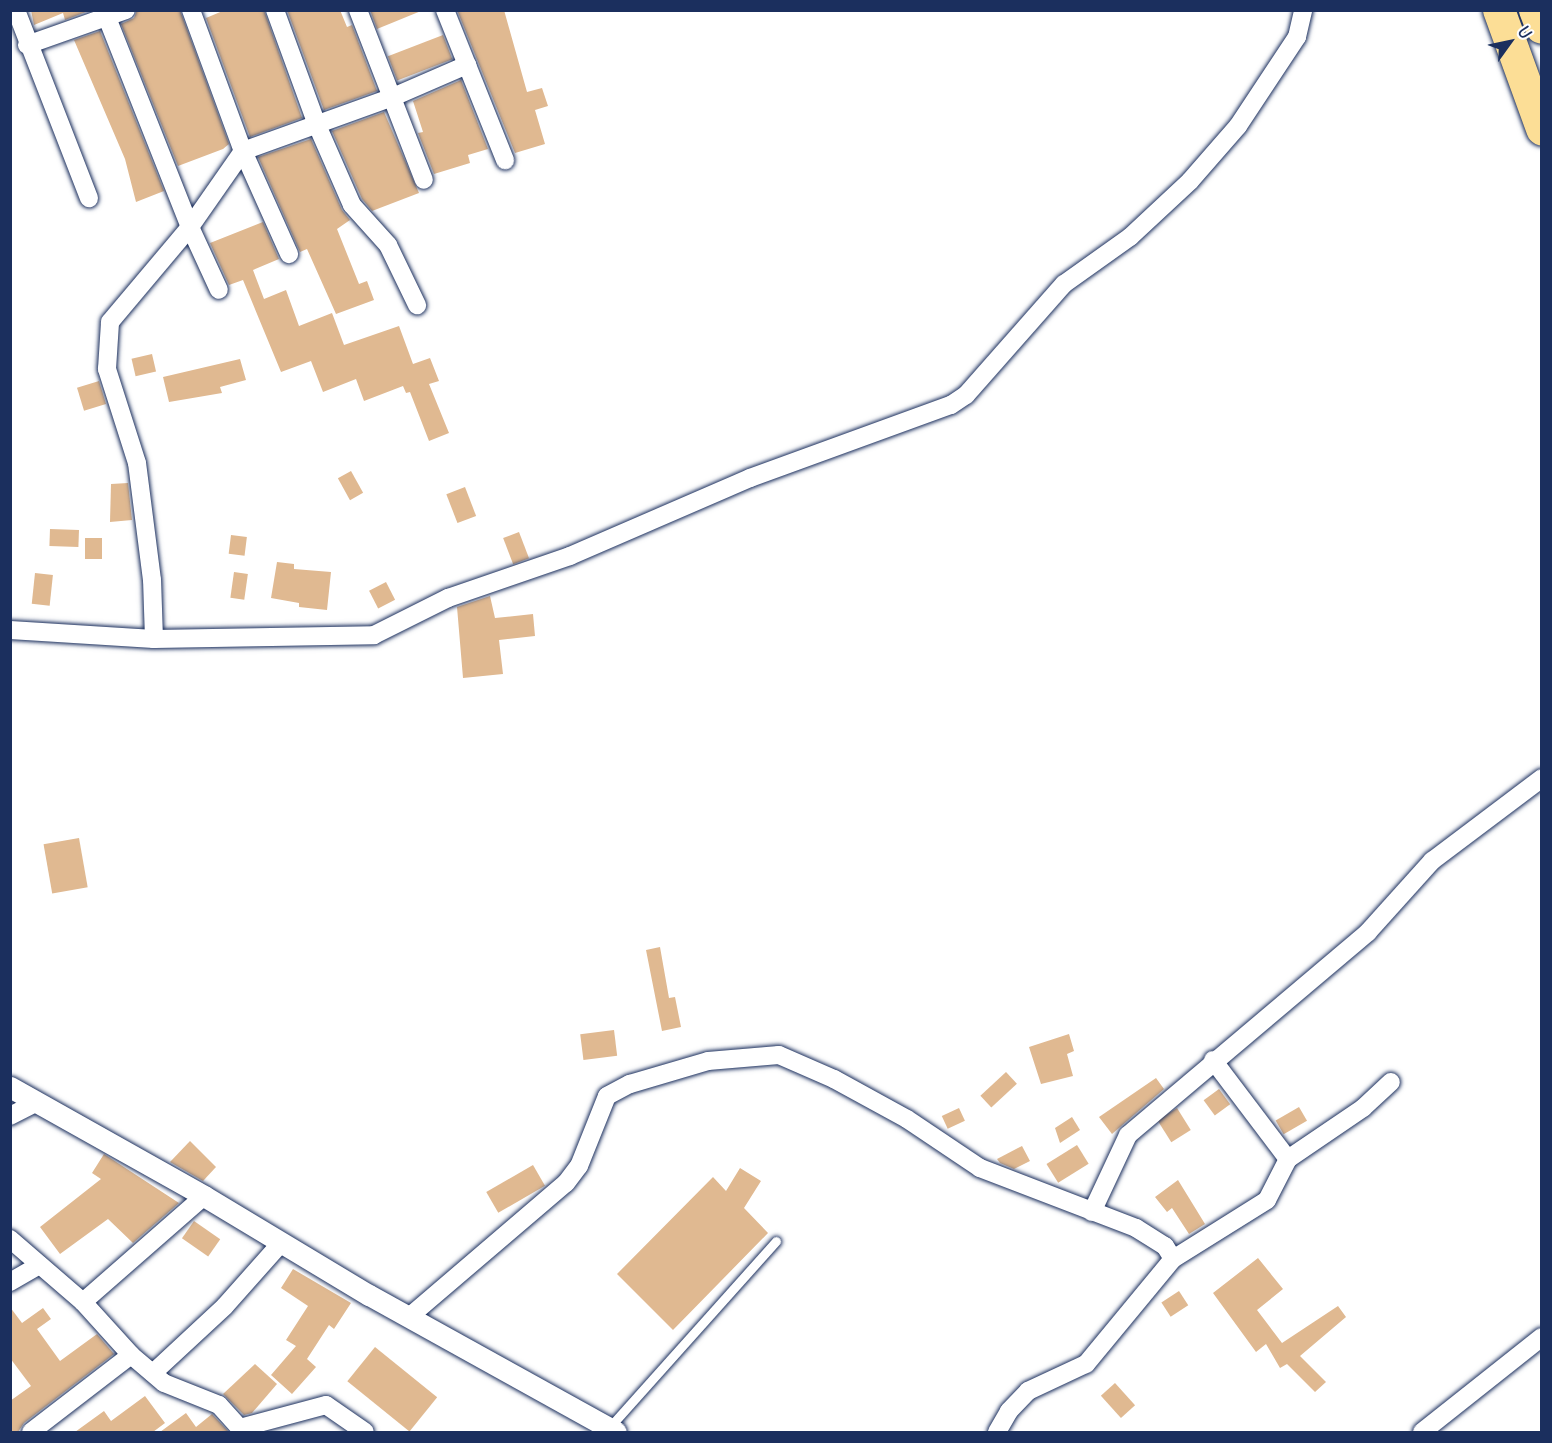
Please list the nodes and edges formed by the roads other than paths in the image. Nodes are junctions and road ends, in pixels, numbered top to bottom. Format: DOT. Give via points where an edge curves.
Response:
graph roads {
  1 [pos="16,10"];
  2 [pos="126,10"];
  3 [pos="190,10"];
  4 [pos="275,10"];
  5 [pos="358,10"];
  6 [pos="445,10"];
  7 [pos="1304,10"];
  8 [pos="1499,10"];
  9 [pos="1535,10"];
  10 [pos="106,14"];
  11 [pos="1542,28"];
  12 [pos="27,45"];
  13 [pos="467,65"];
  14 [pos="393,97"];
  15 [pos="316,125"];
  16 [pos="1542,129"];
  17 [pos="243,151"];
  18 [pos="505,160"];
  19 [pos="424,180"];
  20 [pos="90,198"];
  21 [pos="190,227"];
  22 [pos="289,254"];
  23 [pos="219,290"];
  24 [pos="417,305"];
  25 [pos="10,630"];
  26 [pos="154,639"];
  27 [pos="1542,778"];
  28 [pos="1213,1060"];
  29 [pos="1390,1082"];
  30 [pos="10,1087"];
  31 [pos="37,1102"];
  32 [pos="10,1116"];
  33 [pos="1288,1159"];
  34 [pos="204,1196"];
  35 [pos="1092,1212"];
  36 [pos="10,1239"];
  37 [pos="776,1241"];
  38 [pos="280,1244"];
  39 [pos="1173,1259"];
  40 [pos="39,1265"];
  41 [pos="10,1282"];
  42 [pos="83,1302"];
  43 [pos="409,1317"];
  44 [pos="1542,1337"];
  45 [pos="131,1355"];
  46 [pos="153,1373"];
  47 [pos="605,1430"];
  48 [pos="31,1432"];
  49 [pos="365,1432"];
  50 [pos="997,1432"];
  51 [pos="1422,1432"];
  1 -- 12 [label="street"];
  2 -- 10 [label="street"];
  3 -- 17 [label="street"];
  4 -- 15 [label="street"];
  5 -- 14 [label="street"];
  6 -- 13 [label="street"];
  7 -- 26 [label="street" via="1297,37 1238,126 1190,182 1131,237 1064,284 966,395 951,405 750,478 570,556 448,598 388,631 353,638"];
  8 -- 16 [label="highway"];
  9 -- 11 [label="highway"];
  10 -- 12 [label="street"];
  10 -- 21 [label="street"];
  12 -- 20 [label="street"];
  13 -- 14 [label="street"];
  13 -- 18 [label="street"];
  14 -- 15 [label="street"];
  14 -- 19 [label="street"];
  15 -- 17 [label="street"];
  15 -- 24 [label="street" via="352,205 388,245"];
  17 -- 21 [label="street"];
  17 -- 22 [label="street"];
  21 -- 23 [label="street"];
  21 -- 26 [label="street" via="119,309 107,332 107,369 141,485"];
  25 -- 26 [label="street"];
  27 -- 28 [label="street" via="1432,861 1368,932"];
  28 -- 33 [label="street"];
  28 -- 35 [label="street" via="1128,1135"];
  29 -- 33 [label="street" via="1363,1108"];
  30 -- 31 [label="street"];
  31 -- 32 [label="street"];
  31 -- 34 [label="street"];
  33 -- 39 [label="street" via="1268,1200"];
  34 -- 38 [label="street"];
  34 -- 42 [label="street"];
  35 -- 39 [label="street" via="1151,1237 1165,1246"];
  35 -- 43 [label="street" via="980,1168 907,1119 834,1079 779,1055 708,1061 630,1084 607,1096 579,1166 566,1183"];
  36 -- 40 [label="street"];
  37 -- 47 [label="lane"];
  38 -- 43 [label="street"];
  38 -- 46 [label="street" via="225,1306"];
  39 -- 50 [label="street" via="1086,1364 1028,1391 1009,1411"];
  40 -- 41 [label="street"];
  40 -- 42 [label="street"];
  42 -- 45 [label="street"];
  43 -- 47 [label="street"];
  44 -- 51 [label="street"];
  45 -- 46 [label="street"];
  45 -- 48 [label="street"];
  46 -- 49 [label="street" via="164,1383 219,1405 240,1428 326,1405"];
}
